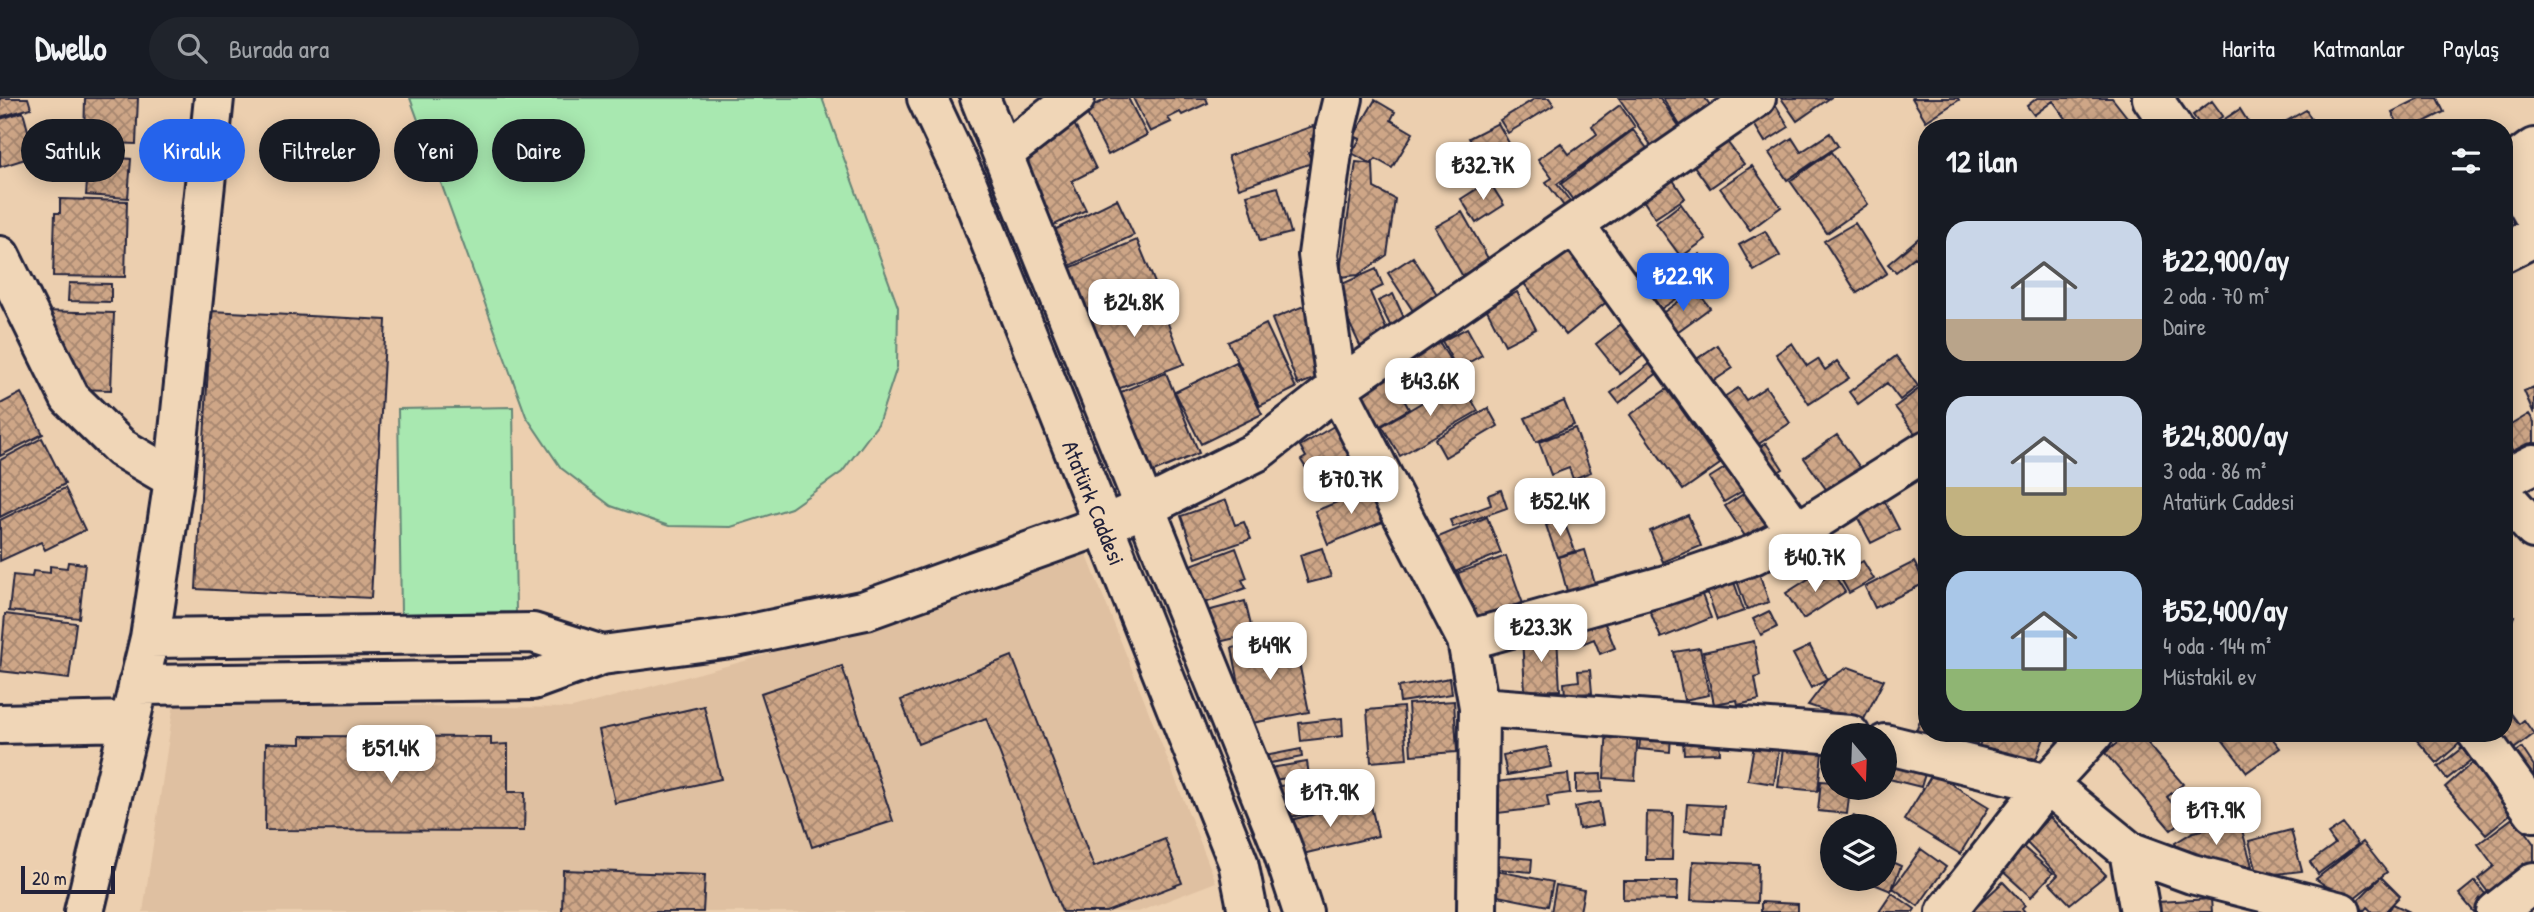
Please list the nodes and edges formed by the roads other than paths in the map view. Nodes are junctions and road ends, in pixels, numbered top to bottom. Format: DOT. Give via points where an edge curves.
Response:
graph roads {
  1 [pos="214,98"];
  2 [pos="927,98"];
  3 [pos="981,98"];
  4 [pos="1074,98"];
  5 [pos="1343,98"];
  6 [pos="1756,98"];
  7 [pos="2152,98"];
  8 [pos="2167,119"];
  9 [pos="2534,148"];
  10 [pos="1004,153"];
  11 [pos="2534,216"];
  12 [pos="1574,224"];
  13 [pos="2534,237"];
  14 [pos="2513,248"];
  15 [pos="0,256"];
  16 [pos="1337,388"];
  17 [pos="1918,456"];
  18 [pos="2534,464"];
  19 [pos="2513,475"];
  20 [pos="174,479"];
  21 [pos="2513,506"];
  22 [pos="1146,507"];
  23 [pos="1103,525"];
  24 [pos="2534,529"];
  25 [pos="1797,532"];
  26 [pos="150,638"];
  27 [pos="1467,640"];
  28 [pos="602,655"];
  29 [pos="134,703"];
  30 [pos="1479,707"];
  31 [pos="0,724"];
  32 [pos="1820,733"];
  33 [pos="2086,742"];
  34 [pos="2483,742"];
  35 [pos="1897,747"];
  36 [pos="2047,784"];
  37 [pos="2534,812"];
  38 [pos="2129,851"];
  39 [pos="2534,882"];
  40 [pos="84,912"];
  41 [pos="1248,912"];
  42 [pos="1303,912"];
  43 [pos="1477,912"];
  44 [pos="1945,912"];
  45 [pos="2140,912"];
  46 [pos="2341,912"];
  47 [pos="2496,912"];
  1 -- 20 [label="street"];
  2 -- 23 [label="street, Atatürk Caddesi" via="967,183"];
  3 -- 10 [label="street, Atatürk Caddesi"];
  4 -- 10 [label="street"];
  5 -- 16 [label="street" via="1318,255"];
  6 -- 12 [label="street"];
  7 -- 8 [label="street"];
  9 -- 11 [label="street" via="2519,159 2514,180"];
  10 -- 22 [label="street, Atatürk Caddesi"];
  12 -- 16 [label="street"];
  12 -- 25 [label="street"];
  13 -- 14 [label="street"];
  15 -- 20 [label="street" via="70,398 121,448"];
  16 -- 22 [label="street" via="1256,452"];
  16 -- 27 [label="street"];
  17 -- 25 [label="street"];
  18 -- 19 [label="street"];
  20 -- 26 [label="street"];
  21 -- 24 [label="street"];
  22 -- 23 [label="street"];
  22 -- 42 [label="street, Atatürk Caddesi" via="1281,845"];
  23 -- 28 [label="street" via="866,610 731,638"];
  23 -- 41 [label="street, Atatürk Caddesi" via="1238,862"];
  25 -- 27 [label="street" via="1753,555 1666,585"];
  26 -- 28 [label="street" via="533,634"];
  26 -- 29 [label="street"];
  27 -- 30 [label="street"];
  28 -- 29 [label="street" via="533,680"];
  29 -- 31 [label="street"];
  29 -- 40 [label="street"];
  30 -- 32 [label="street"];
  30 -- 43 [label="street"];
  33 -- 36 [label="street"];
  34 -- 37 [label="street"];
  35 -- 36 [label="street"];
  36 -- 38 [label="street"];
  36 -- 44 [label="street"];
  38 -- 45 [label="street"];
  38 -- 46 [label="street" via="2192,874"];
  39 -- 47 [label="street"];
}
